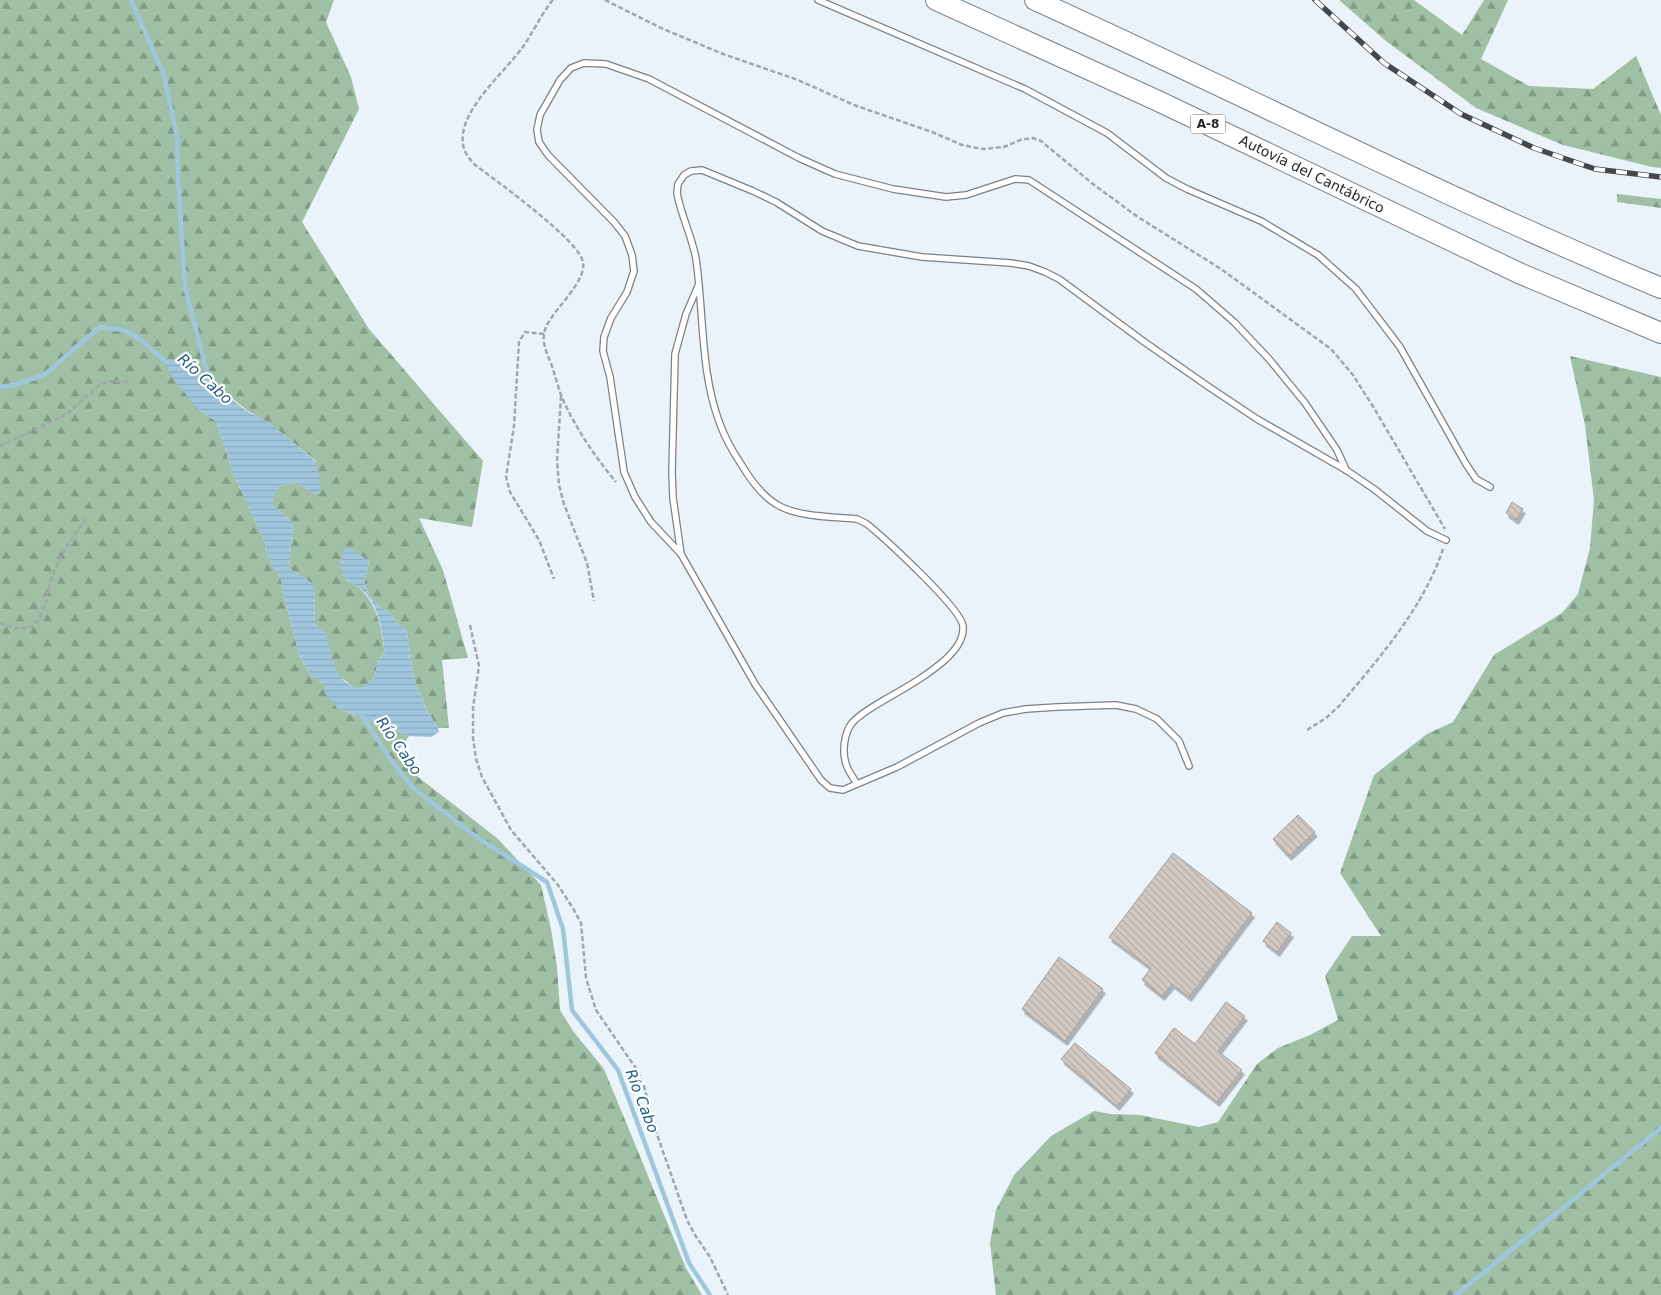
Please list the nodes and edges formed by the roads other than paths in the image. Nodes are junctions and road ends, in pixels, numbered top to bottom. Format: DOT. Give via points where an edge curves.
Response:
graph roads {
  1 [pos="818,0"];
  2 [pos="936,0"];
  3 [pos="1036,0"];
  4 [pos="1504,221"];
  5 [pos="1661,280"];
  6 [pos="699,284"];
  7 [pos="1661,288"];
  8 [pos="1661,333"];
  9 [pos="1346,470"];
  10 [pos="1490,487"];
  11 [pos="1446,540"];
  12 [pos="681,554"];
  13 [pos="1188,766"];
  14 [pos="856,784"];
  1 -- 10 [label="lane" via="1025,89 1107,133 1173,182 1262,221 1318,255 1356,289 1400,347 1466,464 1476,479"];
  2 -- 8 [label="highway, Autovía del Cantábrico / A-8" via="1519,273"];
  3 -- 4 [label="highway"];
  4 -- 5 [label="highway"];
  4 -- 7 [label="highway"];
  6 -- 9 [label="lane" via="677,193 678,184 684,176 691,171 702,170 776,202 822,231 858,246 922,256 1011,263 1029,266 1059,279 1257,419"];
  6 -- 12 [label="lane" via="686,314 675,354 672,472"];
  6 -- 14 [label="lane" via="711,391 720,424 748,476 766,497 787,510 858,519 867,524 944,597 963,625 959,644 938,666 864,712 851,724 846,735 845,763"];
  9 -- 11 [label="lane" via="1374,488 1427,532"];
  9 -- 12 [label="lane" via="1306,402 1234,322 1196,288 1029,180 1015,179 966,195 946,197 893,189 835,174 649,78 606,64 584,63 571,68 560,80 540,115 539,142 548,156 614,222 625,236 632,255 634,271 627,292 611,318 604,337 604,351 624,472 651,522"];
  12 -- 14 [label="lane" via="755,684 820,780 830,788 844,790"];
  13 -- 14 [label="lane" via="1179,741 1157,719 1136,709 1116,705 1057,707 1003,713"];
}
